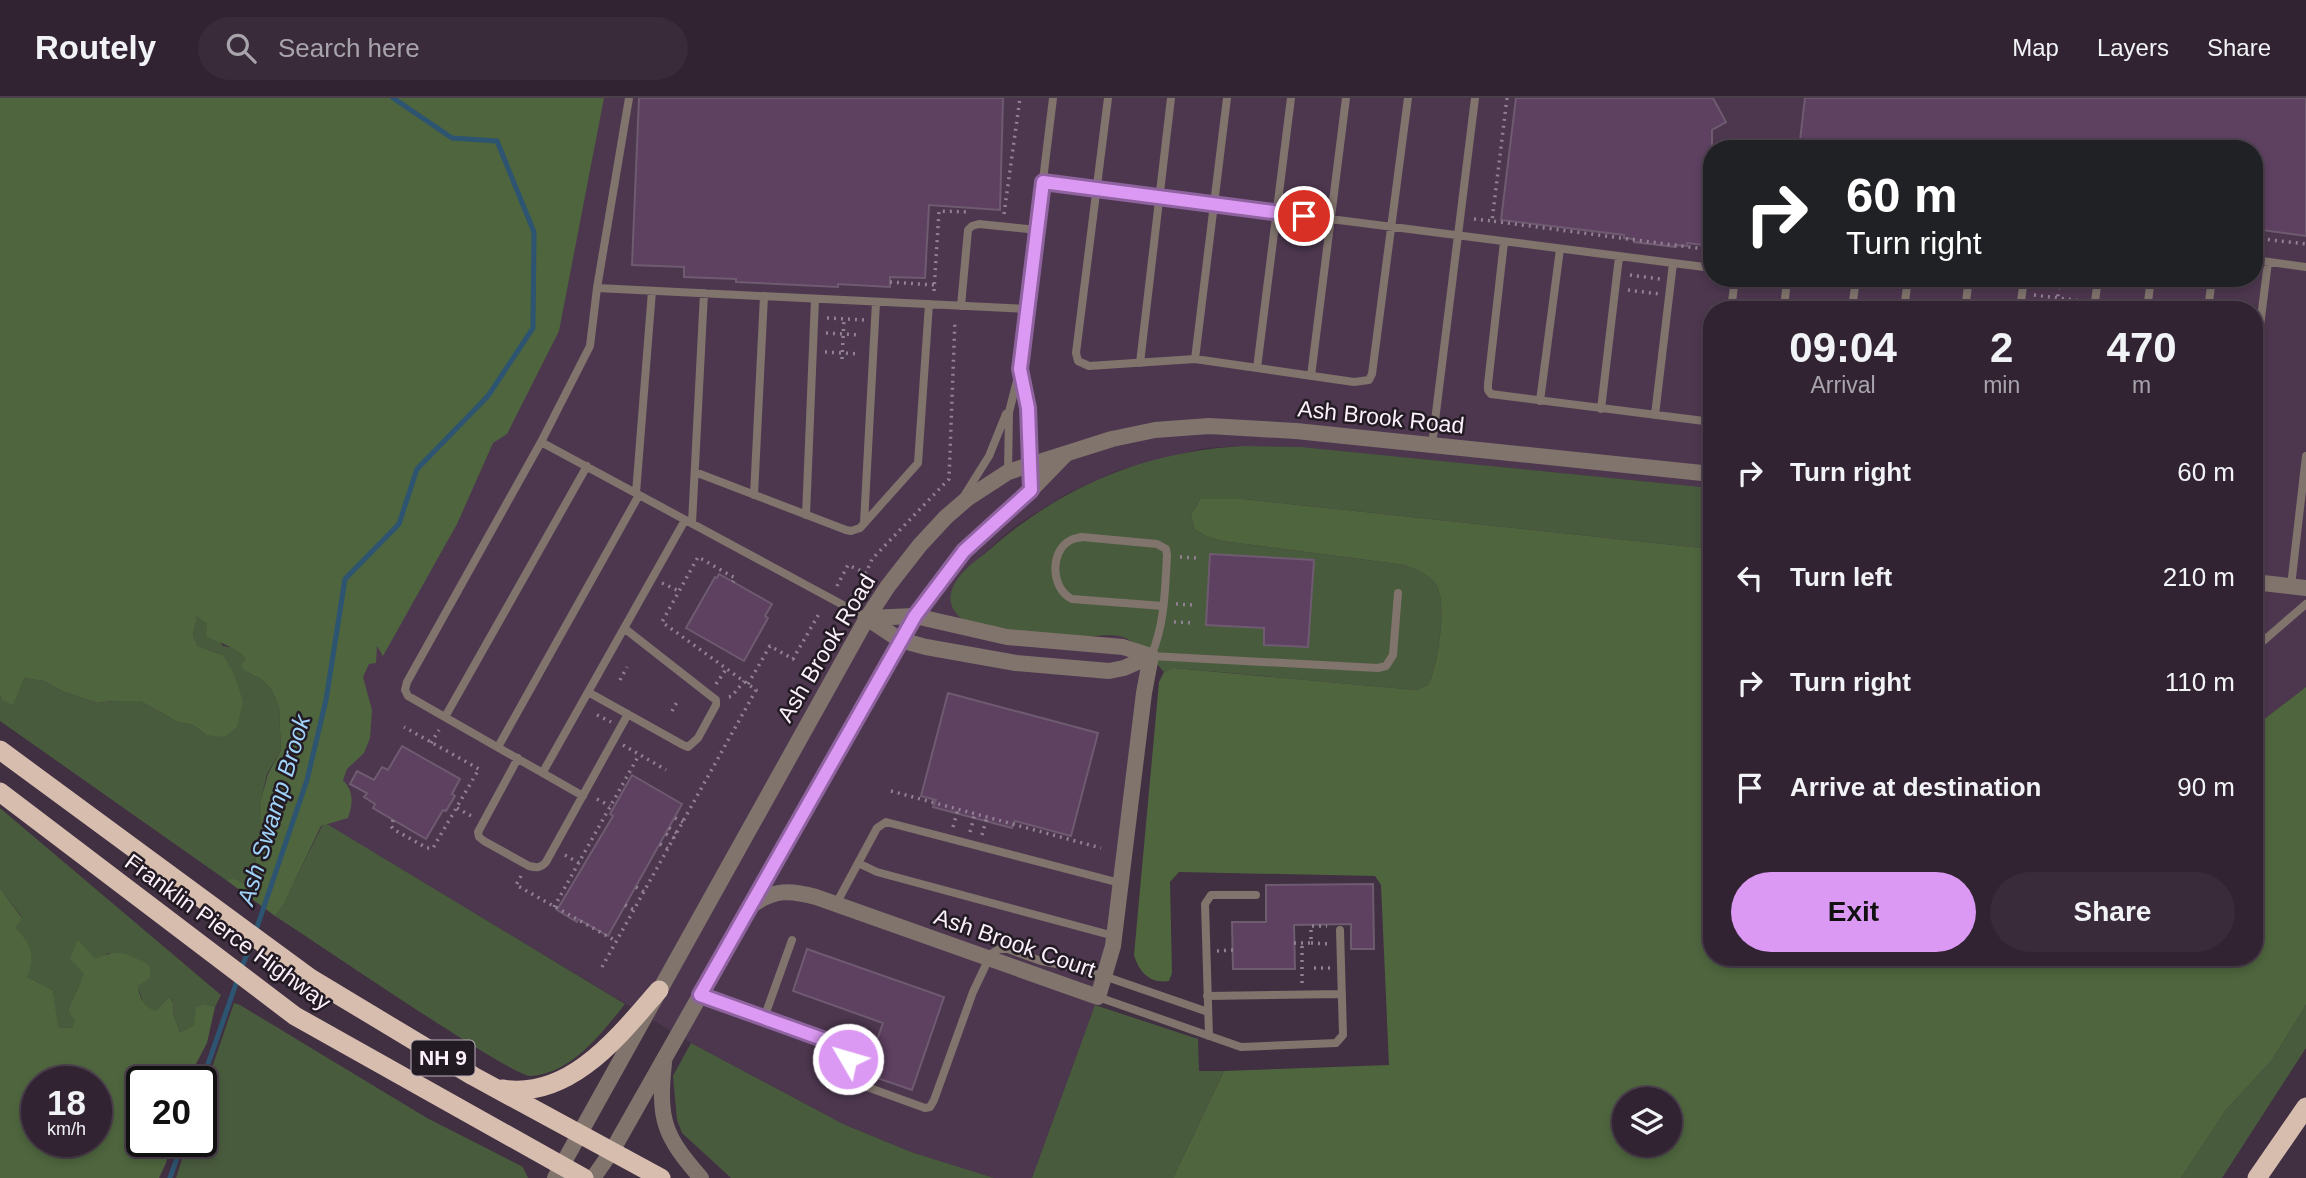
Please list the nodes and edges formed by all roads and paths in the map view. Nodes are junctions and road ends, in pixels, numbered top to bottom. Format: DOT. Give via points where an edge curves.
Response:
graph roads {
  1 [pos="629,98"];
  2 [pos="1020,98"];
  3 [pos="1053,98"];
  4 [pos="1108,98"];
  5 [pos="1171,98"];
  6 [pos="1227,98"];
  7 [pos="1291,98"];
  8 [pos="1346,98"];
  9 [pos="1408,98"];
  10 [pos="1475,98"];
  11 [pos="1507,98"];
  12 [pos="1043,182"];
  13 [pos="1098,189"];
  14 [pos="1160,197"];
  15 [pos="1214,204"];
  16 [pos="1277,212"];
  17 [pos="978,213"];
  18 [pos="991,214"];
  19 [pos="1460,218"];
  20 [pos="1331,219"];
  21 [pos="1492,222"];
  22 [pos="1392,227"];
  23 [pos="1037,230"];
  24 [pos="1458,236"];
  25 [pos="2263,239"];
  26 [pos="1504,242"];
  27 [pos="2306,244"];
  28 [pos="1560,249"];
  29 [pos="1703,249"];
  30 [pos="1619,257"];
  31 [pos="2263,261"];
  32 [pos="2268,262"];
  33 [pos="1672,263"];
  34 [pos="1703,267"];
  35 [pos="2306,267"];
  36 [pos="1617,273"];
  37 [pos="1671,281"];
  38 [pos="890,282"];
  39 [pos="934,285"];
  40 [pos="2059,287"];
  41 [pos="597,288"];
  42 [pos="1615,288"];
  43 [pos="652,291"];
  44 [pos="934,291"];
  45 [pos="704,293"];
  46 [pos="1669,295"];
  47 [pos="764,296"];
  48 [pos="2047,297"];
  49 [pos="2058,298"];
  50 [pos="815,299"];
  51 [pos="2068,299"];
  52 [pos="2058,301"];
  53 [pos="876,302"];
  54 [pos="2263,302"];
  55 [pos="929,304"];
  56 [pos="961,306"];
  57 [pos="1027,309"];
  58 [pos="814,317"];
  59 [pos="844,319"];
  60 [pos="875,321"];
  61 [pos="814,332"];
  62 [pos="843,334"];
  63 [pos="874,336"];
  64 [pos="813,352"];
  65 [pos="873,354"];
  66 [pos="842,356"];
  67 [pos="1195,359"];
  68 [pos="1140,363"];
  69 [pos="1257,368"];
  70 [pos="1020,369"];
  71 [pos="1311,376"];
  72 [pos="1541,401"];
  73 [pos="1011,402"];
  74 [pos="1601,409"];
  75 [pos="1655,415"];
  76 [pos="1703,421"];
  77 [pos="541,442"];
  78 [pos="1432,446"];
  79 [pos="1066,455"];
  80 [pos="2306,456"];
  81 [pos="1031,465"];
  82 [pos="587,466"];
  83 [pos="695,472"];
  84 [pos="1008,472"];
  85 [pos="1703,473"];
  86 [pos="1031,490"];
  87 [pos="638,494"];
  88 [pos="754,495"];
  89 [pos="806,515"];
  90 [pos="946,517"];
  91 [pos="689,522"];
  92 [pos="864,523"];
  93 [pos="1167,557"];
  94 [pos="1198,558"];
  95 [pos="2263,583"];
  96 [pos="2299,587"];
  97 [pos="1398,593"];
  98 [pos="2306,604"];
  99 [pos="1163,606"];
  100 [pos="820,612"];
  101 [pos="915,616"];
  102 [pos="867,618"];
  103 [pos="1161,621"];
  104 [pos="1193,623"];
  105 [pos="624,628"];
  106 [pos="900,640"];
  107 [pos="2263,641"];
  108 [pos="1151,656"];
  109 [pos="627,667"];
  110 [pos="727,668"];
  111 [pos="620,680"];
  112 [pos="588,692"];
  113 [pos="713,697"];
  114 [pos="677,702"];
  115 [pos="672,711"];
  116 [pos="628,714"];
  117 [pos="445,717"];
  118 [pos="404,727"];
  119 [pos="498,747"];
  120 [pos="0,750"];
  121 [pos="518,758"];
  122 [pos="667,770"];
  123 [pos="543,772"];
  124 [pos="891,791"];
  125 [pos="0,792"];
  126 [pos="583,796"];
  127 [pos="457,808"];
  128 [pos="958,809"];
  129 [pos="975,813"];
  130 [pos="987,817"];
  131 [pos="674,818"];
  132 [pos="393,820"];
  133 [pos="482,822"];
  134 [pos="683,822"];
  135 [pos="669,828"];
  136 [pos="677,833"];
  137 [pos="666,834"];
  138 [pos="674,838"];
  139 [pos="949,839"];
  140 [pos="966,843"];
  141 [pos="660,844"];
  142 [pos="979,846"];
  143 [pos="1101,848"];
  144 [pos="668,849"];
  145 [pos="858,863"];
  146 [pos="527,865"];
  147 [pos="1120,883"];
  148 [pos="636,887"];
  149 [pos="644,892"];
  150 [pos="1256,895"];
  151 [pos="836,904"];
  152 [pos="625,905"];
  153 [pos="750,906"];
  154 [pos="554,907"];
  155 [pos="634,910"];
  156 [pos="1329,926"];
  157 [pos="1340,930"];
  158 [pos="1114,936"];
  159 [pos="793,940"];
  160 [pos="617,942"];
  161 [pos="1294,943"];
  162 [pos="1302,943"];
  163 [pos="989,958"];
  164 [pos="1104,976"];
  165 [pos="659,990"];
  166 [pos="1302,994"];
  167 [pos="1342,994"];
  168 [pos="700,995"];
  169 [pos="1207,996"];
  170 [pos="1098,997"];
  171 [pos="1208,1012"];
  172 [pos="764,1018"];
  173 [pos="1209,1036"];
  174 [pos="665,1057"];
  175 [pos="493,1087"];
  176 [pos="2306,1107"];
  177 [pos="579,1134"];
  178 [pos="612,1151"];
  179 [pos="558,1171"];
  180 [pos="584,1178"];
  181 [pos="593,1178"];
  182 [pos="661,1178"];
  183 [pos="701,1178"];
  184 [pos="2257,1178"];
  1 -- 41 [label="lane"];
  2 -- 18 [label="path" via="1005,214"];
  3 -- 12 [label="lane"];
  4 -- 13 [label="lane"];
  5 -- 14 [label="lane"];
  6 -- 15 [label="lane"];
  7 -- 16 [label="lane"];
  8 -- 20 [label="lane"];
  9 -- 22 [label="lane"];
  10 -- 19 [label="lane"];
  11 -- 21 [label="path"];
  12 -- 13 [label="lane"];
  12 -- 23 [label="lane"];
  13 -- 14 [label="lane"];
  13 -- 68 [label="lane" via="1076,353 1078,361 1089,366"];
  14 -- 15 [label="lane"];
  14 -- 68 [label="lane"];
  15 -- 16 [label="lane"];
  15 -- 67 [label="lane"];
  16 -- 20 [label="lane"];
  16 -- 69 [label="lane"];
  17 -- 39 [label="path" via="939,211"];
  19 -- 21 [label="path"];
  19 -- 24 [label="lane"];
  20 -- 22 [label="lane"];
  20 -- 71 [label="lane"];
  21 -- 29 [label="path"];
  22 -- 24 [label="lane"];
  22 -- 71 [label="lane" via="1369,380"];
  23 -- 56 [label="lane" via="979,224 968,230"];
  23 -- 57 [label="lane"];
  24 -- 26 [label="lane"];
  24 -- 78 [label="lane"];
  25 -- 27 [label="path"];
  26 -- 28 [label="lane"];
  26 -- 72 [label="lane" via="1488,390 1497,396"];
  28 -- 30 [label="lane"];
  28 -- 72 [label="lane"];
  30 -- 33 [label="lane"];
  30 -- 36 [label="lane"];
  31 -- 32 [label="lane"];
  32 -- 35 [label="lane"];
  32 -- 54 [label="lane"];
  33 -- 34 [label="lane"];
  33 -- 37 [label="lane"];
  36 -- 37 [label="path"];
  36 -- 42 [label="lane"];
  37 -- 46 [label="lane"];
  38 -- 39 [label="path"];
  39 -- 44 [label="path"];
  40 -- 49 [label="path"];
  41 -- 43 [label="lane"];
  41 -- 77 [label="lane" via="590,346"];
  42 -- 46 [label="path"];
  42 -- 74 [label="lane"];
  43 -- 45 [label="lane"];
  43 -- 87 [label="lane"];
  45 -- 47 [label="lane"];
  45 -- 83 [label="lane"];
  46 -- 75 [label="lane"];
  47 -- 50 [label="lane"];
  47 -- 88 [label="lane"];
  48 -- 49 [label="path"];
  49 -- 51 [label="path"];
  49 -- 52 [label="path"];
  50 -- 53 [label="lane"];
  50 -- 58 [label="lane"];
  53 -- 55 [label="lane"];
  53 -- 60 [label="lane"];
  55 -- 56 [label="lane"];
  55 -- 92 [label="lane" via="918,463"];
  56 -- 57 [label="lane"];
  57 -- 70 [label="lane"];
  58 -- 59 [label="path"];
  58 -- 61 [label="lane"];
  59 -- 60 [label="path"];
  59 -- 62 [label="path"];
  60 -- 63 [label="lane"];
  61 -- 62 [label="path"];
  61 -- 64 [label="lane"];
  62 -- 63 [label="path"];
  62 -- 66 [label="path"];
  63 -- 65 [label="lane"];
  64 -- 66 [label="path"];
  64 -- 89 [label="lane"];
  65 -- 66 [label="path"];
  65 -- 92 [label="lane"];
  67 -- 68 [label="lane"];
  67 -- 69 [label="lane"];
  69 -- 71 [label="lane"];
  70 -- 73 [label="lane"];
  70 -- 81 [label="lane" via="1027,397"];
  72 -- 74 [label="lane"];
  73 -- 84 [label="lane"];
  73 -- 90 [label="lane" via="983,469"];
  74 -- 75 [label="lane"];
  75 -- 76 [label="lane"];
  77 -- 82 [label="lane"];
  77 -- 117 [label="lane" via="407,682 408,696"];
  78 -- 79 [label="street, Ash Brook Road" via="1209,426 1155,430"];
  78 -- 85 [label="street, Ash Brook Road"];
  79 -- 81 [label="street, Ash Brook Road"];
  79 -- 86 [label="street"];
  80 -- 96 [label="lane"];
  81 -- 84 [label="street, Ash Brook Road"];
  81 -- 86 [label="lane"];
  82 -- 87 [label="lane"];
  82 -- 117 [label="lane"];
  83 -- 88 [label="lane"];
  83 -- 91 [label="lane"];
  84 -- 90 [label="street, Ash Brook Road"];
  86 -- 101 [label="street" via="964,551"];
  87 -- 91 [label="lane"];
  87 -- 119 [label="lane"];
  88 -- 89 [label="lane"];
  89 -- 92 [label="lane" via="851,531"];
  90 -- 102 [label="street, Ash Brook Road"];
  91 -- 102 [label="lane"];
  91 -- 105 [label="lane"];
  93 -- 94 [label="path"];
  93 -- 99 [label="lane"];
  93 -- 99 [label="lane" via="1166,549 1157,544 1082,537 1062,547 1056,567 1058,587 1072,599"];
  95 -- 96 [label="street"];
  97 -- 108 [label="lane" via="1393,655 1386,666"];
  98 -- 107 [label="lane"];
  99 -- 103 [label="lane"];
  100 -- 113 [label="path" via="793,659 770,646 732,696"];
  101 -- 102 [label="street"];
  101 -- 106 [label="street"];
  101 -- 108 [label="street" via="1007,638 1123,647"];
  102 -- 106 [label="street"];
  102 -- 165 [label="street, Ash Brook Road"];
  103 -- 104 [label="path"];
  103 -- 108 [label="lane"];
  105 -- 112 [label="lane"];
  105 -- 113 [label="lane"];
  106 -- 108 [label="street" via="980,658 1109,671"];
  106 -- 153 [label="street"];
  108 -- 147 [label="street, Ash Brook Court"];
  109 -- 111 [label="path"];
  110 -- 113 [label="path"];
  112 -- 116 [label="lane"];
  112 -- 123 [label="lane"];
  113 -- 116 [label="lane" via="716,705 688,747"];
  114 -- 115 [label="path"];
  116 -- 126 [label="lane"];
  117 -- 119 [label="lane"];
  118 -- 127 [label="path" via="479,769"];
  119 -- 121 [label="lane"];
  120 -- 175 [label="highway, Franklin Pierce Highway / NH 9" via="310,978"];
  121 -- 123 [label="lane"];
  121 -- 133 [label="lane"];
  122 -- 154 [label="path" via="639,755"];
  123 -- 126 [label="lane"];
  124 -- 128 [label="path"];
  125 -- 179 [label="highway, Franklin Pierce Highway / NH 9" via="295,1016"];
  126 -- 146 [label="lane" via="546,862 536,868"];
  127 -- 132 [label="path" via="430,849 393,829"];
  127 -- 133 [label="path"];
  128 -- 129 [label="path"];
  128 -- 139 [label="path"];
  129 -- 130 [label="path"];
  129 -- 140 [label="path"];
  130 -- 142 [label="path"];
  130 -- 143 [label="path"];
  131 -- 134 [label="path"];
  133 -- 146 [label="lane" via="479,837"];
  135 -- 136 [label="path"];
  137 -- 138 [label="path"];
  139 -- 140 [label="lane"];
  139 -- 145 [label="lane" via="886,822 877,828"];
  140 -- 142 [label="lane"];
  141 -- 144 [label="path"];
  142 -- 147 [label="lane"];
  145 -- 151 [label="lane"];
  145 -- 158 [label="lane"];
  146 -- 154 [label="path" via="516,885"];
  147 -- 158 [label="street, Ash Brook Court"];
  148 -- 149 [label="path"];
  150 -- 169 [label="lane" via="1211,895 1207,899"];
  151 -- 153 [label="street, Ash Brook Court" via="788,892 774,893"];
  151 -- 163 [label="street, Ash Brook Court"];
  152 -- 155 [label="path"];
  153 -- 168 [label="street"];
  154 -- 160 [label="path"];
  156 -- 162 [label="path" via="1311,926 1311,943"];
  157 -- 167 [label="lane"];
  158 -- 164 [label="street, Ash Brook Court"];
  159 -- 172 [label="lane"];
  161 -- 162 [label="path"];
  162 -- 166 [label="path"];
  163 -- 164 [label="lane" via="993,951 1007,949"];
  163 -- 170 [label="street, Ash Brook Court"];
  163 -- 172 [label="lane" via="930,1107 849,1081 843,1074 846,1049"];
  164 -- 170 [label="street, Ash Brook Court"];
  164 -- 171 [label="lane"];
  165 -- 175 [label="highway" via="609,1046 560,1080 518,1091"];
  165 -- 177 [label="street, Ash Brook Road"];
  166 -- 167 [label="lane"];
  166 -- 169 [label="lane"];
  167 -- 173 [label="lane" via="1343,1035 1336,1043 1249,1047"];
  168 -- 172 [label="lane"];
  168 -- 174 [label="street"];
  169 -- 171 [label="lane"];
  170 -- 173 [label="lane"];
  171 -- 173 [label="lane"];
  174 -- 178 [label="street"];
  174 -- 183 [label="street" via="661,1108 668,1134"];
  175 -- 177 [label="highway, Franklin Pierce Highway / NH 9"];
  176 -- 184 [label="highway"];
  177 -- 178 [label="highway, Franklin Pierce Highway / NH 9"];
  177 -- 179 [label="street, Ash Brook Road"];
  178 -- 181 [label="street"];
  178 -- 182 [label="highway, Franklin Pierce Highway / NH 9"];
  179 -- 180 [label="highway, Franklin Pierce Highway / NH 9"];
}
